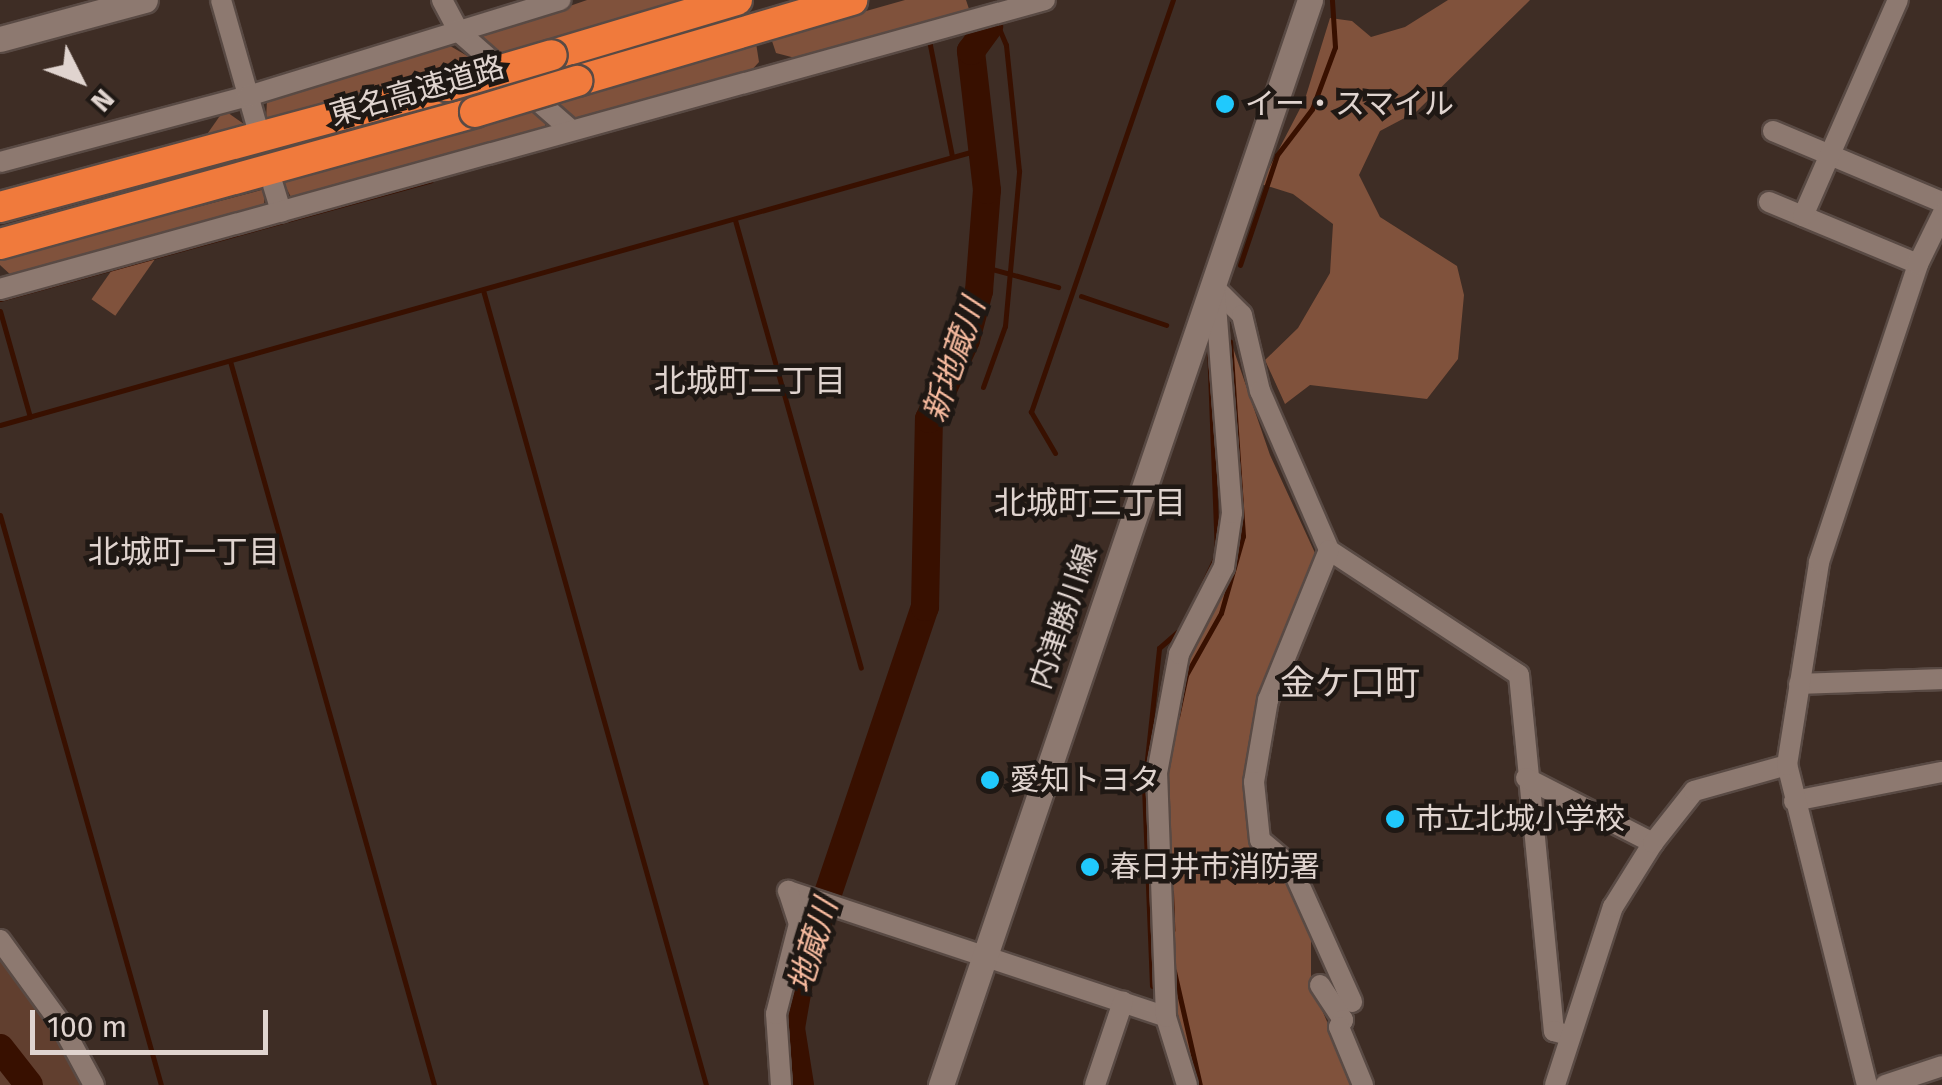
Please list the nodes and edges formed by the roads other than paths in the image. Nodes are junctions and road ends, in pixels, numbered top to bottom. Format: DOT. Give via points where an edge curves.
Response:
graph roads {
  1 [pos="145,0"];
  2 [pos="221,0"];
  3 [pos="442,0"];
  4 [pos="562,0"];
  5 [pos="737,0"];
  6 [pos="852,0"];
  7 [pos="1045,0"];
  8 [pos="1310,0"];
  9 [pos="1898,0"];
  10 [pos="106,6"];
  11 [pos="974,8"];
  12 [pos="459,32"];
  13 [pos="0,39"];
  14 [pos="248,96"];
  15 [pos="256,123"];
  16 [pos="571,130"];
  17 [pos="1773,131"];
  18 [pos="1830,154"];
  19 [pos="0,162"];
  20 [pos="273,185"];
  21 [pos="1769,202"];
  22 [pos="1942,202"];
  23 [pos="0,207"];
  24 [pos="281,212"];
  25 [pos="1942,215"];
  26 [pos="1804,216"];
  27 [pos="0,244"];
  28 [pos="1918,264"];
  29 [pos="1214,288"];
  30 [pos="0,289"];
  31 [pos="1329,550"];
  32 [pos="1942,679"];
  33 [pos="1799,684"];
  34 [pos="1787,765"];
  35 [pos="1942,772"];
  36 [pos="1526,778"];
  37 [pos="1794,801"];
  38 [pos="1653,843"];
  39 [pos="0,940"];
  40 [pos="984,956"];
  41 [pos="1320,985"];
  42 [pos="1123,1002"];
  43 [pos="1352,1002"];
  44 [pos="1166,1017"];
  45 [pos="1570,1036"];
  46 [pos="1942,1066"];
  47 [pos="94,1085"];
  48 [pos="781,1085"];
  49 [pos="941,1085"];
  50 [pos="1096,1085"];
  51 [pos="1186,1085"];
  52 [pos="1363,1085"];
  53 [pos="1555,1085"];
  54 [pos="1868,1085"];
  55 [pos="1885,1085"];
  1 -- 10 [label="main road"];
  2 -- 14 [label="street"];
  3 -- 12 [label="street"];
  4 -- 12 [label="street"];
  5 -- 23 [label="highway, 東名高速道路, bridge"];
  6 -- 27 [label="highway, 東名高速道路, bridge"];
  7 -- 11 [label="street"];
  8 -- 29 [label="main road, 内津勝川線"];
  9 -- 18 [label="street"];
  10 -- 13 [label="main road"];
  11 -- 16 [label="street"];
  12 -- 14 [label="street"];
  12 -- 16 [label="street"];
  14 -- 15 [label="street"];
  14 -- 19 [label="street"];
  16 -- 24 [label="street"];
  17 -- 18 [label="street"];
  18 -- 22 [label="street"];
  18 -- 26 [label="street"];
  20 -- 24 [label="street"];
  21 -- 26 [label="street"];
  24 -- 30 [label="street"];
  25 -- 28 [label="street"];
  26 -- 28 [label="street"];
  28 -- 33 [label="street" via="1819,562"];
  29 -- 31 [label="street" via="1242,314 1260,390"];
  29 -- 40 [label="main road, 内津勝川線"];
  29 -- 44 [label="street" via="1232,513 1224,568 1179,654 1156,773"];
  31 -- 36 [label="street" via="1519,675"];
  31 -- 43 [label="street" via="1268,700 1254,782 1260,840 1291,866"];
  32 -- 33 [label="street"];
  33 -- 34 [label="street"];
  34 -- 37 [label="street"];
  34 -- 38 [label="street" via="1694,791"];
  35 -- 37 [label="street"];
  36 -- 38 [label="street"];
  36 -- 45 [label="street" via="1554,1031"];
  37 -- 54 [label="street"];
  38 -- 45 [label="street" via="1612,907"];
  39 -- 47 [label="street" via="62,1024"];
  40 -- 42 [label="street"];
  40 -- 48 [label="street" via="788,891 799,924 776,1014"];
  40 -- 49 [label="main road, 内津勝川線"];
  41 -- 52 [label="street" via="1342,1020"];
  42 -- 44 [label="street"];
  42 -- 50 [label="street"];
  44 -- 51 [label="street"];
  45 -- 53 [label="street"];
  46 -- 55 [label="street"];
}
